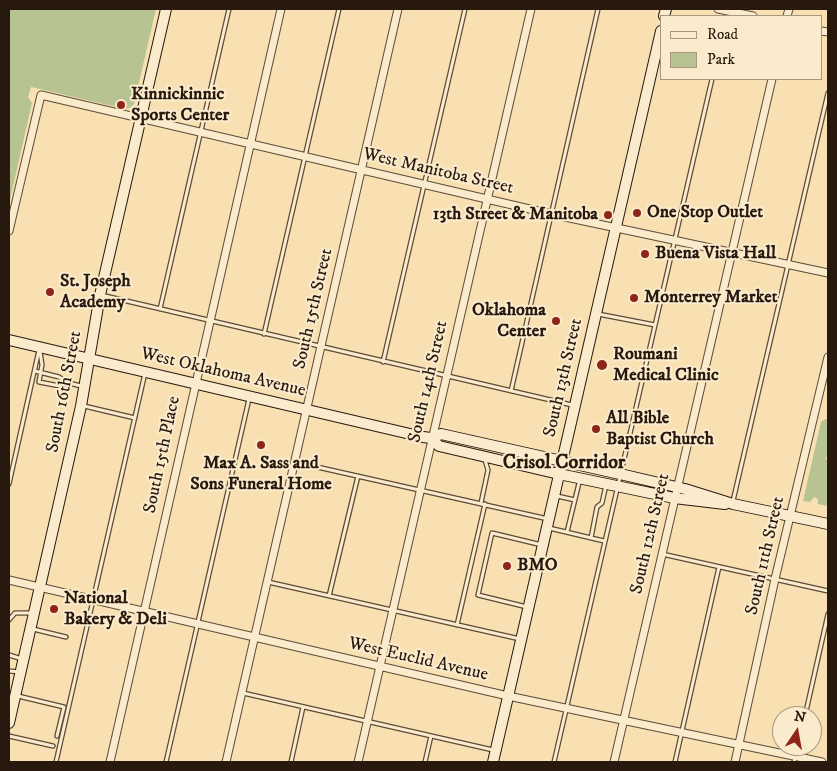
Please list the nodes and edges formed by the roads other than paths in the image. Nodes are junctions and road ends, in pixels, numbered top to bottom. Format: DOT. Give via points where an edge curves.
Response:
graph roads {
  1 [pos="166,9"];
  2 [pos="229,9"];
  3 [pos="281,9"];
  4 [pos="339,9"];
  5 [pos="398,9"];
  6 [pos="465,9"];
  7 [pos="531,9"];
  8 [pos="598,9"];
  9 [pos="718,9"];
  10 [pos="728,12"];
  11 [pos="747,15"];
  12 [pos="660,35"];
  13 [pos="712,80"];
  14 [pos="772,80"];
  15 [pos="828,93"];
  16 [pos="141,119"];
  17 [pos="200,133"];
  18 [pos="249,144"];
  19 [pos="306,156"];
  20 [pos="361,170"];
  21 [pos="425,186"];
  22 [pos="487,199"];
  23 [pos="551,214"];
  24 [pos="615,228"];
  25 [pos="9,231"];
  26 [pos="675,241"];
  27 [pos="731,253"];
  28 [pos="790,265"];
  29 [pos="828,273"];
  30 [pos="100,295"];
  31 [pos="160,309"];
  32 [pos="595,314"];
  33 [pos="209,321"];
  34 [pos="655,325"];
  35 [pos="264,334"];
  36 [pos="9,340"];
  37 [pos="320,347"];
  38 [pos="40,348"];
  39 [pos="828,357"];
  40 [pos="90,359"];
  41 [pos="383,362"];
  42 [pos="827,366"];
  43 [pos="34,371"];
  44 [pos="145,372"];
  45 [pos="41,373"];
  46 [pos="446,377"];
  47 [pos="69,383"];
  48 [pos="194,383"];
  49 [pos="84,386"];
  50 [pos="511,391"];
  51 [pos="250,396"];
  52 [pos="81,406"];
  53 [pos="574,406"];
  54 [pos="306,409"];
  55 [pos="134,418"];
  56 [pos="431,438"];
  57 [pos="484,457"];
  58 [pos="562,461"];
  59 [pos="294,462"];
  60 [pos="558,474"];
  61 [pos="620,474"];
  62 [pos="358,476"];
  63 [pos="580,479"];
  64 [pos="9,484"];
  65 [pos="606,484"];
  66 [pos="617,486"];
  67 [pos="677,487"];
  68 [pos="419,489"];
  69 [pos="554,495"];
  70 [pos="674,498"];
  71 [pos="574,500"];
  72 [pos="483,504"];
  73 [pos="733,504"];
  74 [pos="791,516"];
  75 [pos="547,523"];
  76 [pos="828,524"];
  77 [pos="567,532"];
  78 [pos="591,538"];
  79 [pos="604,541"];
  80 [pos="542,545"];
  81 [pos="661,554"];
  82 [pos="719,567"];
  83 [pos="775,579"];
  84 [pos="9,580"];
  85 [pos="268,582"];
  86 [pos="40,588"];
  87 [pos="828,590"];
  88 [pos="329,596"];
  89 [pos="93,600"];
  90 [pos="528,607"];
  91 [pos="144,611"];
  92 [pos="392,611"];
  93 [pos="34,613"];
  94 [pos="828,614"];
  95 [pos="9,620"];
  96 [pos="197,624"];
  97 [pos="457,625"];
  98 [pos="30,628"];
  99 [pos="66,637"];
  100 [pos="255,638"];
  101 [pos="521,640"];
  102 [pos="9,655"];
  103 [pos="23,660"];
  104 [pos="380,666"];
  105 [pos="9,671"];
  106 [pos="20,672"];
  107 [pos="13,690"];
  108 [pos="243,693"];
  109 [pos="508,696"];
  110 [pos="807,706"];
  111 [pos="303,707"];
  112 [pos="566,708"];
  113 [pos="624,720"];
  114 [pos="367,721"];
  115 [pos="9,723"];
  116 [pos="681,732"];
  117 [pos="9,736"];
  118 [pos="57,736"];
  119 [pos="431,736"];
  120 [pos="739,745"];
  121 [pos="53,746"];
  122 [pos="495,751"];
  123 [pos="795,759"];
  124 [pos="56,762"];
  125 [pos="110,762"];
  126 [pos="166,762"];
  127 [pos="226,762"];
  128 [pos="291,762"];
  129 [pos="358,762"];
  130 [pos="425,762"];
  131 [pos="493,762"];
  132 [pos="554,762"];
  133 [pos="614,762"];
  134 [pos="674,762"];
  135 [pos="735,762"];
  136 [pos="822,762"];
  1 -- 16 [label="street, South 16th Street"];
  2 -- 17 [label="lane"];
  3 -- 18 [label="street, South 15th Place"];
  4 -- 19 [label="lane"];
  5 -- 20 [label="street, South 15th Street"];
  6 -- 21 [label="lane"];
  7 -- 22 [label="street, South 14th Street"];
  8 -- 23 [label="lane"];
  9 -- 10 [label="street"];
  10 -- 11 [label="street"];
  12 -- 24 [label="street, South 13th Street"];
  13 -- 26 [label="lane"];
  14 -- 27 [label="street, South 12th Street"];
  15 -- 28 [label="lane"];
  16 -- 17 [label="street, West Manitoba Street"];
  16 -- 25 [label="street, West Manitoba Street" via="41,95"];
  16 -- 30 [label="street, South 16th Street"];
  17 -- 18 [label="street, West Manitoba Street"];
  17 -- 31 [label="lane"];
  18 -- 19 [label="street, West Manitoba Street"];
  18 -- 33 [label="street, South 15th Place"];
  19 -- 20 [label="street, West Manitoba Street"];
  19 -- 35 [label="lane"];
  20 -- 21 [label="street, West Manitoba Street"];
  20 -- 37 [label="street, South 15th Street"];
  21 -- 22 [label="street, West Manitoba Street"];
  21 -- 41 [label="lane"];
  22 -- 23 [label="street, West Manitoba Street"];
  22 -- 46 [label="street, South 14th Street"];
  23 -- 24 [label="street, West Manitoba Street"];
  23 -- 50 [label="lane"];
  24 -- 26 [label="street, West Manitoba Street"];
  24 -- 32 [label="street, South 13th Street"];
  26 -- 27 [label="street, West Manitoba Street"];
  26 -- 34 [label="lane"];
  27 -- 28 [label="street, West Manitoba Street"];
  27 -- 67 [label="street, South 12th Street"];
  28 -- 29 [label="street, West Manitoba Street"];
  28 -- 73 [label="lane"];
  30 -- 31 [label="lane"];
  30 -- 40 [label="street, South 16th Street"];
  31 -- 33 [label="lane"];
  32 -- 34 [label="lane"];
  32 -- 53 [label="street, South 13th Street"];
  33 -- 35 [label="lane"];
  33 -- 48 [label="street, South 15th Place"];
  34 -- 61 [label="lane"];
  35 -- 37 [label="lane"];
  36 -- 38 [label="street, West Oklahoma Avenue"];
  37 -- 41 [label="lane"];
  37 -- 54 [label="street, South 15th Street"];
  38 -- 40 [label="street, West Oklahoma Avenue"];
  38 -- 43 [label="lane"];
  38 -- 45 [label="lane"];
  39 -- 42 [label="street, South 11th Street"];
  40 -- 44 [label="street, West Oklahoma Avenue"];
  40 -- 49 [label="street, South 16th Street"];
  41 -- 46 [label="lane"];
  42 -- 74 [label="street, South 11th Street"];
  43 -- 45 [label="lane"];
  43 -- 64 [label="lane"];
  44 -- 48 [label="street, West Oklahoma Avenue"];
  44 -- 55 [label="lane"];
  45 -- 47 [label="lane"];
  45 -- 47 [label="lane" via="39,382 60,386"];
  46 -- 50 [label="lane"];
  46 -- 56 [label="street, South 14th Street"];
  47 -- 49 [label="lane"];
  48 -- 51 [label="street, West Oklahoma Avenue"];
  48 -- 91 [label="street, South 15th Place"];
  49 -- 52 [label="street, South 16th Street"];
  50 -- 53 [label="lane"];
  51 -- 54 [label="street, West Oklahoma Avenue"];
  51 -- 96 [label="lane"];
  52 -- 55 [label="lane"];
  52 -- 86 [label="street, South 16th Street"];
  53 -- 58 [label="street, South 13th Street"];
  54 -- 56 [label="street, West Oklahoma Avenue"];
  54 -- 59 [label="street, South 15th Street"];
  55 -- 89 [label="lane"];
  56 -- 57 [label="street, West Oklahoma Avenue" via="439,446"];
  56 -- 58 [label="street, West Oklahoma Avenue" via="441,434"];
  56 -- 68 [label="street, South 14th Street"];
  57 -- 60 [label="street, West Oklahoma Avenue"];
  57 -- 72 [label="lane" via="488,470"];
  58 -- 60 [label="street, South 13th Street"];
  58 -- 61 [label="street, West Oklahoma Avenue"];
  59 -- 62 [label="lane"];
  59 -- 85 [label="street, South 15th Street"];
  60 -- 63 [label="street, West Oklahoma Avenue"];
  60 -- 69 [label="street, South 13th Street"];
  61 -- 66 [label="lane"];
  61 -- 67 [label="street, West Oklahoma Avenue"];
  62 -- 68 [label="lane"];
  62 -- 88 [label="lane"];
  63 -- 65 [label="street, West Oklahoma Avenue"];
  63 -- 71 [label="lane"];
  65 -- 66 [label="street, West Oklahoma Avenue"];
  65 -- 78 [label="lane"];
  66 -- 70 [label="street, West Oklahoma Avenue"];
  66 -- 79 [label="lane"];
  67 -- 70 [label="street, South 12th Street"];
  67 -- 73 [label="street, West Oklahoma Avenue"];
  68 -- 72 [label="lane"];
  68 -- 92 [label="street, South 14th Street"];
  69 -- 71 [label="lane"];
  69 -- 75 [label="street, South 13th Street"];
  70 -- 73 [label="street, West Oklahoma Avenue"];
  70 -- 81 [label="street, South 12th Street"];
  71 -- 77 [label="lane"];
  72 -- 75 [label="lane"];
  72 -- 97 [label="lane"];
  73 -- 74 [label="street, West Oklahoma Avenue"];
  74 -- 76 [label="street, West Oklahoma Avenue"];
  74 -- 83 [label="street, South 11th Street"];
  75 -- 77 [label="lane"];
  75 -- 80 [label="street, South 13th Street"];
  77 -- 78 [label="lane"];
  78 -- 79 [label="lane"];
  79 -- 112 [label="lane"];
  80 -- 90 [label="street, South 13th Street"];
  80 -- 90 [label="lane" via="492,533 478,595"];
  81 -- 82 [label="lane"];
  81 -- 113 [label="street, South 12th Street"];
  82 -- 83 [label="lane"];
  82 -- 116 [label="lane"];
  83 -- 87 [label="lane"];
  83 -- 120 [label="street, South 11th Street"];
  84 -- 86 [label="street, West Euclid Avenue"];
  85 -- 88 [label="lane"];
  85 -- 100 [label="street, South 15th Street"];
  86 -- 89 [label="street, West Euclid Avenue"];
  86 -- 93 [label="street, South 16th Street"];
  88 -- 92 [label="lane"];
  89 -- 91 [label="street, West Euclid Avenue"];
  89 -- 124 [label="lane"];
  90 -- 101 [label="street, South 13th Street"];
  91 -- 96 [label="street, West Euclid Avenue"];
  91 -- 125 [label="street, South 15th Place"];
  92 -- 97 [label="lane"];
  92 -- 104 [label="street, South 14th Street"];
  93 -- 95 [label="lane" via="15,612"];
  93 -- 98 [label="street, South 16th Street"];
  94 -- 110 [label="lane"];
  96 -- 100 [label="street, West Euclid Avenue"];
  96 -- 126 [label="lane"];
  97 -- 101 [label="lane"];
  98 -- 99 [label="lane"];
  98 -- 103 [label="street, South 16th Street"];
  100 -- 104 [label="street, West Euclid Avenue"];
  100 -- 108 [label="street, South 15th Street"];
  101 -- 109 [label="street, South 13th Street"];
  102 -- 103 [label="lane"];
  103 -- 106 [label="street, South 16th Street"];
  104 -- 109 [label="street, West Euclid Avenue"];
  104 -- 114 [label="street, South 14th Street"];
  105 -- 106 [label="lane"];
  106 -- 107 [label="street, South 16th Street"];
  107 -- 115 [label="street, South 16th Street"];
  107 -- 118 [label="lane" via="64,707"];
  108 -- 111 [label="lane"];
  108 -- 127 [label="street, South 15th Street"];
  109 -- 112 [label="street, West Euclid Avenue"];
  109 -- 122 [label="street, South 13th Street"];
  111 -- 114 [label="lane"];
  111 -- 128 [label="lane"];
  112 -- 113 [label="street, West Euclid Avenue"];
  112 -- 132 [label="lane"];
  113 -- 116 [label="street, West Euclid Avenue"];
  113 -- 133 [label="street, South 12th Street"];
  114 -- 119 [label="lane"];
  114 -- 129 [label="street, South 14th Street"];
  116 -- 120 [label="street, West Euclid Avenue"];
  116 -- 134 [label="lane"];
  117 -- 121 [label="lane"];
  119 -- 122 [label="lane"];
  119 -- 130 [label="lane"];
  120 -- 123 [label="street, West Euclid Avenue"];
  120 -- 135 [label="street, South 11th Street"];
  122 -- 131 [label="street, South 13th Street"];
  123 -- 136 [label="street, West Euclid Avenue"];
}
